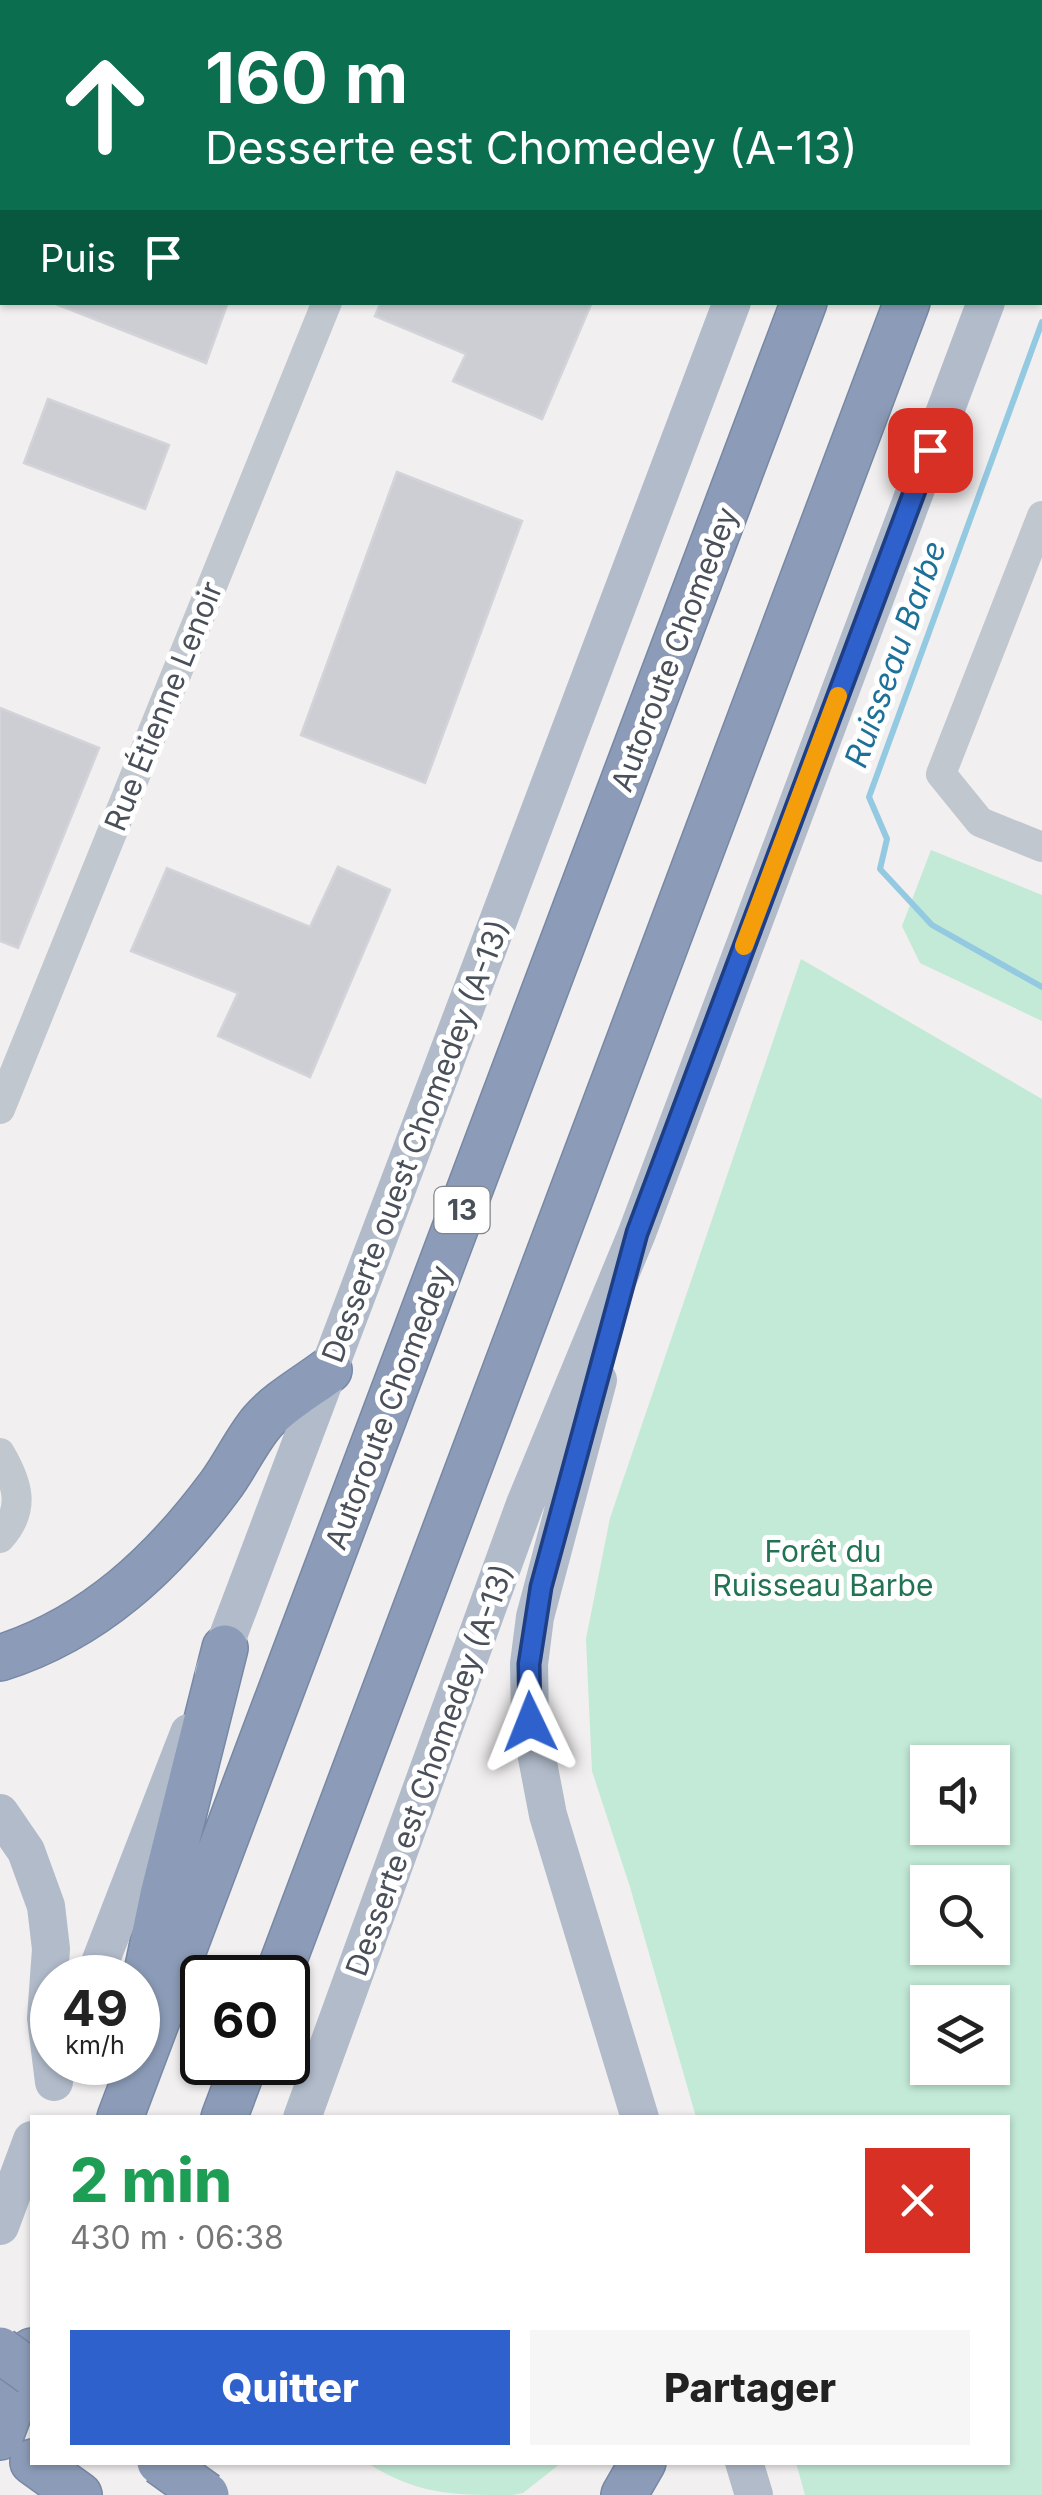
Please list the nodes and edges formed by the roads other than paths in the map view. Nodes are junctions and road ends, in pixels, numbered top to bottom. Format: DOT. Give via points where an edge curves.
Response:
graph roads {
  1 [pos="326,305"];
  2 [pos="731,305"];
  3 [pos="803,305"];
  4 [pos="907,305"];
  5 [pos="985,305"];
  6 [pos="1042,516"];
  7 [pos="1042,846"];
  8 [pos="0,1110"];
  9 [pos="637,1233"];
  10 [pos="329,1370"];
  11 [pos="0,1453"];
  12 [pos="0,1538"];
  13 [pos="225,1648"];
  14 [pos="0,1658"];
  15 [pos="0,1813"];
  16 [pos="50,1955"];
  17 [pos="103,1955"];
  18 [pos="150,1955"];
  19 [pos="286,1955"];
  20 [pos="53,2085"];
  21 [pos="124,2085"];
  22 [pos="236,2085"];
  23 [pos="42,2115"];
  24 [pos="119,2115"];
  25 [pos="119,2115"];
  26 [pos="225,2115"];
  27 [pos="303,2115"];
  28 [pos="639,2115"];
  29 [pos="30,2145"];
  30 [pos="0,2226"];
  31 [pos="0,2350"];
  32 [pos="30,2356"];
  33 [pos="30,2372"];
  34 [pos="0,2438"];
  35 [pos="30,2460"];
  36 [pos="37,2465"];
  37 [pos="94,2465"];
  38 [pos="164,2465"];
  39 [pos="171,2465"];
  40 [pos="641,2465"];
  41 [pos="745,2465"];
  42 [pos="81,2495"];
  43 [pos="160,2495"];
  44 [pos="206,2495"];
  45 [pos="624,2495"];
  46 [pos="754,2495"];
  1 -- 8 [label="street, Rue Étienne Lenoir"];
  2 -- 10 [label="main road, Desserte ouest Chomedey (A-13)"];
  3 -- 24 [label="highway, Autoroute Chomedey / 13"];
  4 -- 19 [label="highway"];
  5 -- 9 [label="main road, Desserte est Chomedey (A-13)"];
  6 -- 7 [label="street" via="940,774 980,822"];
  9 -- 27 [label="main road, Desserte est Chomedey (A-13)" via="519,1522"];
  9 -- 28 [label="main road" via="541,1587 529,1693 543,1797"];
  10 -- 13 [label="main road, Desserte ouest Chomedey (A-13)"];
  10 -- 14 [label="highway" via="264,1420 184,1533 129,1588 66,1630"];
  11 -- 12 [label="street" via="19,1503"];
  13 -- 17 [label="main road, Desserte ouest Chomedey (A-13)"];
  13 -- 18 [label="highway"];
  15 -- 16 [label="main road" via="26,1851 46,1906"];
  20 -- 23 [label="main road"];
  21 -- 25 [label="highway"];
  22 -- 26 [label="highway"];
  29 -- 30 [label="main road"];
  31 -- 33 [label="highway, bridge"];
  32 -- 34 [label="highway"];
  34 -- 35 [label="highway"];
  36 -- 42 [label="highway"];
  37 -- 42 [label="highway"];
  38 -- 44 [label="highway, bridge"];
  39 -- 43 [label="main road"];
  40 -- 45 [label="highway"];
  41 -- 46 [label="main road"];
}
